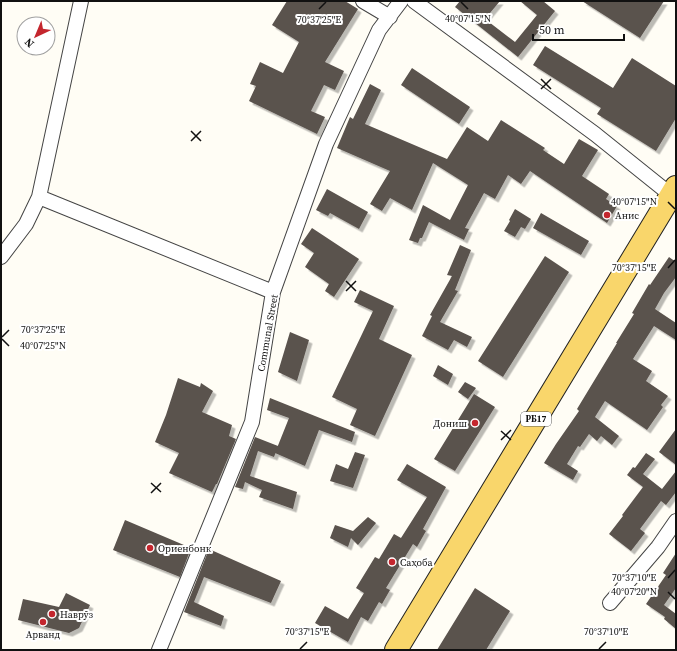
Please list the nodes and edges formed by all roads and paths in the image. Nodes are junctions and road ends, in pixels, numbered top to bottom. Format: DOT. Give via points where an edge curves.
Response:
graph roads {
  1 [pos="81,1"];
  2 [pos="363,1"];
  3 [pos="401,1"];
  4 [pos="414,1"];
  5 [pos="390,17"];
  6 [pos="674,193"];
  7 [pos="39,198"];
  8 [pos="1,257"];
  9 [pos="273,292"];
  10 [pos="676,521"];
  11 [pos="610,603"];
  12 [pos="159,650"];
  13 [pos="396,650"];
  1 -- 7 [label="street"];
  2 -- 5 [label="street"];
  3 -- 5 [label="street, Communal Street"];
  4 -- 6 [label="street"];
  5 -- 9 [label="street, Communal Street" via="379,30 326,144"];
  6 -- 13 [label="main road, РБ17"];
  7 -- 8 [label="street" via="26,224"];
  7 -- 9 [label="street"];
  9 -- 12 [label="street, Communal Street" via="252,422"];
  10 -- 11 [label="street" via="658,547"];
}
